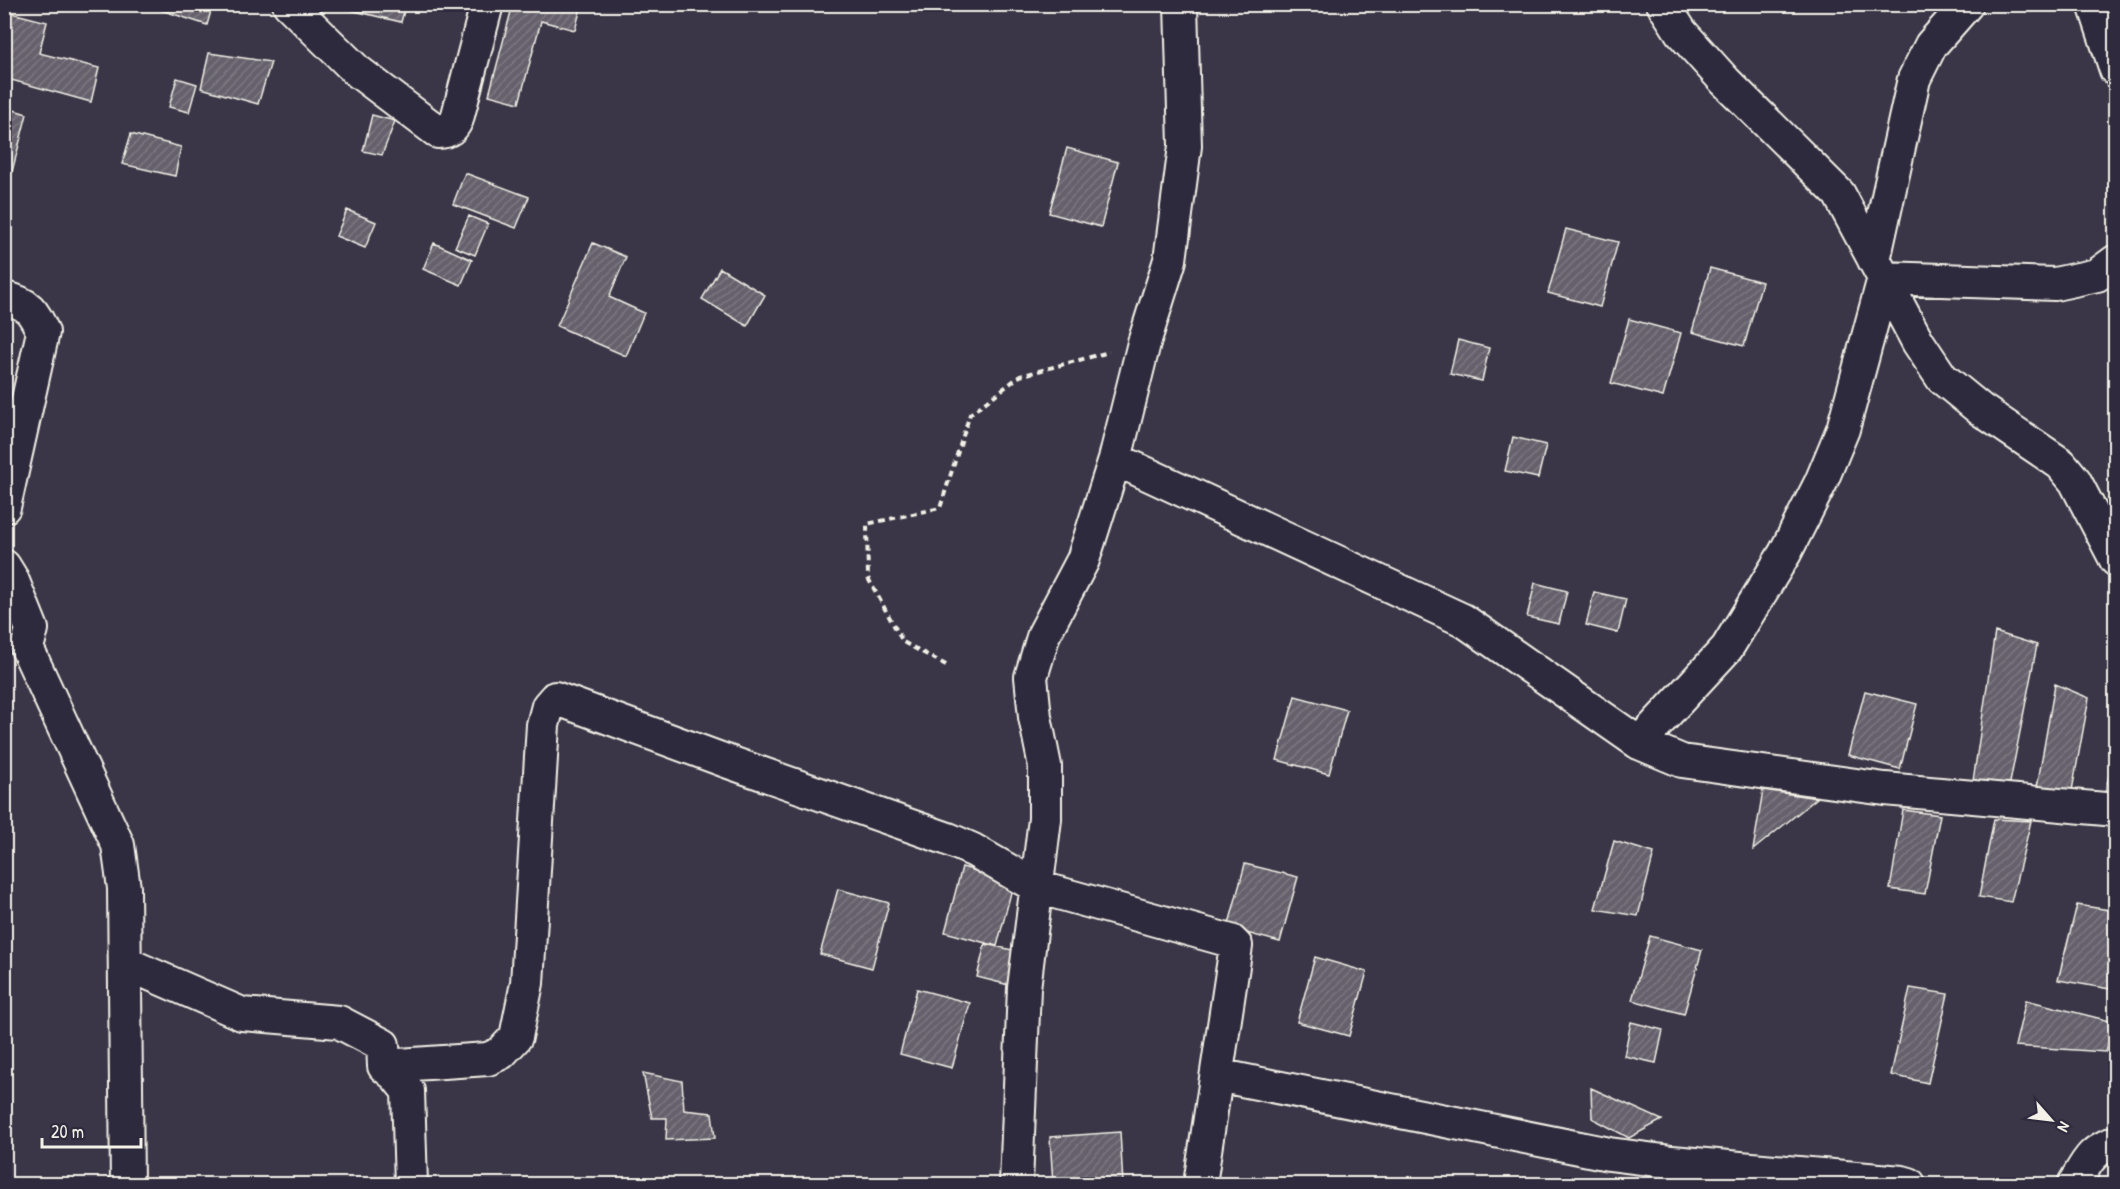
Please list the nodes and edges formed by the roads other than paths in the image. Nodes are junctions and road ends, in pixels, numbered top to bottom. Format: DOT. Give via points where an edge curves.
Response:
graph roads {
  1 [pos="289,4"];
  2 [pos="487,4"];
  3 [pos="1180,4"];
  4 [pos="1663,4"];
  5 [pos="1966,4"];
  6 [pos="2094,4"];
  7 [pos="2115,70"];
  8 [pos="2115,261"];
  9 [pos="1879,269"];
  10 [pos="4,298"];
  11 [pos="1115,459"];
  12 [pos="4,507"];
  13 [pos="2115,560"];
  14 [pos="4,566"];
  15 [pos="1639,742"];
  16 [pos="2115,810"];
  17 [pos="1037,887"];
  18 [pos="124,963"];
  19 [pos="384,1066"];
  20 [pos="1217,1076"];
  21 [pos="2115,1142"];
  22 [pos="1670,1173"];
  23 [pos="127,1185"];
  24 [pos="411,1185"];
  25 [pos="1016,1185"];
  26 [pos="1200,1185"];
  27 [pos="1909,1185"];
  28 [pos="2074,1185"];
  1 -- 2 [label="street" via="356,70 438,132 447,132 457,119"];
  3 -- 11 [label="street" via="1183,172 1170,260"];
  4 -- 9 [label="street" via="1681,32 1725,81 1839,194"];
  5 -- 9 [label="street" via="1931,45 1914,78"];
  6 -- 7 [label="street"];
  8 -- 9 [label="street" via="2097,275 2055,284"];
  9 -- 13 [label="street" via="1942,378 2061,464 2075,481"];
  9 -- 15 [label="street" via="1843,429 1791,543 1727,648"];
  10 -- 12 [label="street" via="20,301 34,313 43,333"];
  11 -- 15 [label="street" via="1463,620"];
  11 -- 17 [label="street" via="1083,560 1044,634 1031,677 1045,766 1045,819"];
  14 -- 18 [label="street" via="32,629 27,648 118,845 124,888"];
  15 -- 16 [label="street" via="1682,761 1885,789"];
  17 -- 19 [label="street" via="948,839 555,698 548,706 543,725 527,982 516,1037 501,1053 488,1059"];
  17 -- 20 [label="street" via="1221,938 1236,946"];
  17 -- 25 [label="street" via="1024,988"];
  18 -- 19 [label="street" via="242,1014 339,1022 382,1045"];
  18 -- 23 [label="street"];
  19 -- 24 [label="street" via="408,1091"];
  20 -- 22 [label="street" via="1610,1154"];
  20 -- 26 [label="street"];
  21 -- 28 [label="street" via="2090,1155"];
  22 -- 27 [label="street"];
}
